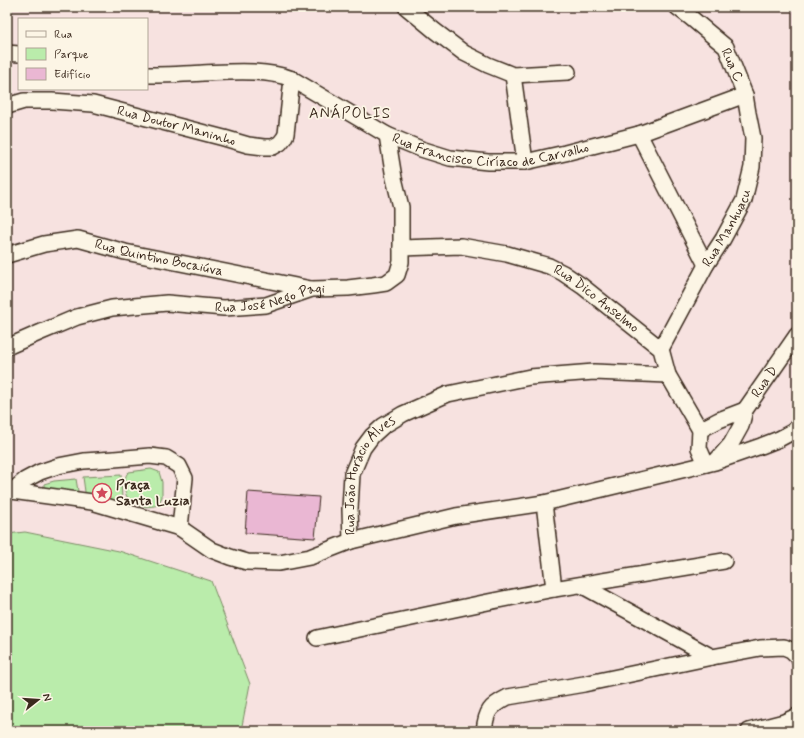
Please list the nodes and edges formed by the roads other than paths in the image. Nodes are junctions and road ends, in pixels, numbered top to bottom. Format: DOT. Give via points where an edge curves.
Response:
graph roads {
  1 [pos="406,7"];
  2 [pos="676,7"];
  3 [pos="7,53"];
  4 [pos="18,54"];
  5 [pos="568,72"];
  6 [pos="148,75"];
  7 [pos="513,75"];
  8 [pos="292,80"];
  9 [pos="746,95"];
  10 [pos="7,106"];
  11 [pos="639,134"];
  12 [pos="387,135"];
  13 [pos="524,162"];
  14 [pos="401,248"];
  15 [pos="7,255"];
  16 [pos="706,265"];
  17 [pos="312,289"];
  18 [pos="797,335"];
  19 [pos="7,347"];
  20 [pos="661,349"];
  21 [pos="668,375"];
  22 [pos="746,410"];
  23 [pos="797,427"];
  24 [pos="700,430"];
  25 [pos="711,463"];
  26 [pos="10,491"];
  27 [pos="544,503"];
  28 [pos="180,528"];
  29 [pos="351,541"];
  30 [pos="724,561"];
  31 [pos="581,585"];
  32 [pos="554,590"];
  33 [pos="317,638"];
  34 [pos="797,656"];
  35 [pos="712,657"];
  36 [pos="797,716"];
  37 [pos="484,731"];
  38 [pos="750,731"];
  1 -- 7 [label="street" via="464,53 488,66"];
  2 -- 9 [label="street, Rua C" via="726,47"];
  3 -- 4 [label="street"];
  5 -- 7 [label="street"];
  6 -- 8 [label="street, Rua Francisco Ciríaco de Carvalho" via="252,72"];
  7 -- 13 [label="street"];
  8 -- 10 [label="street, Rua Doutor Maninho" via="286,134 280,143 273,147 248,145 93,104 24,101"];
  8 -- 12 [label="street, Rua Francisco Ciríaco de Carvalho"];
  9 -- 11 [label="street, Rua Francisco Ciríaco de Carvalho"];
  9 -- 16 [label="street, Rua Manhuacu" via="753,138 752,167 744,200"];
  11 -- 13 [label="street, Rua Francisco Ciríaco de Carvalho"];
  11 -- 16 [label="street"];
  12 -- 13 [label="street, Rua Francisco Ciríaco de Carvalho" via="450,158"];
  12 -- 14 [label="street, Rua José Nego Pagi" via="401,207"];
  14 -- 17 [label="street, Rua José Nego Pagi" via="401,262 397,274 386,283"];
  14 -- 20 [label="street, Rua Dico Anselmo" via="461,246 507,254 549,266 582,286"];
  15 -- 17 [label="street, Rua Quintino Bocaiúva" via="44,244 78,239 126,252"];
  16 -- 20 [label="street, Rua Manhuacu"];
  17 -- 19 [label="street, Rua José Nego Pagi" via="266,305 224,308 167,303 112,308 77,317"];
  18 -- 22 [label="street, Rua D"];
  20 -- 21 [label="street"];
  21 -- 24 [label="street"];
  21 -- 29 [label="street, Rua João Horácio Alves" via="594,372 530,377 448,394 403,414 372,436 363,448 352,474"];
  22 -- 24 [label="street, Rua D"];
  22 -- 25 [label="street, Rua D" via="741,426 730,444"];
  23 -- 25 [label="street, Rua João Horácio Alves" via="779,439"];
  24 -- 25 [label="street" via="699,448"];
  25 -- 27 [label="street, Rua João Horácio Alves"];
  26 -- 28 [label="street" via="92,502"];
  26 -- 28 [label="street" via="40,472 58,466 114,458 166,458 179,466 185,478"];
  27 -- 29 [label="street, Rua João Horácio Alves" via="456,516"];
  27 -- 32 [label="street"];
  28 -- 29 [label="street" via="212,550 247,562 279,563 310,557"];
  30 -- 31 [label="street"];
  31 -- 32 [label="street"];
  31 -- 35 [label="street"];
  32 -- 33 [label="street"];
  34 -- 35 [label="street" via="784,647 760,648"];
  35 -- 37 [label="street" via="508,697 490,708"];
  36 -- 38 [label="street"];
}
